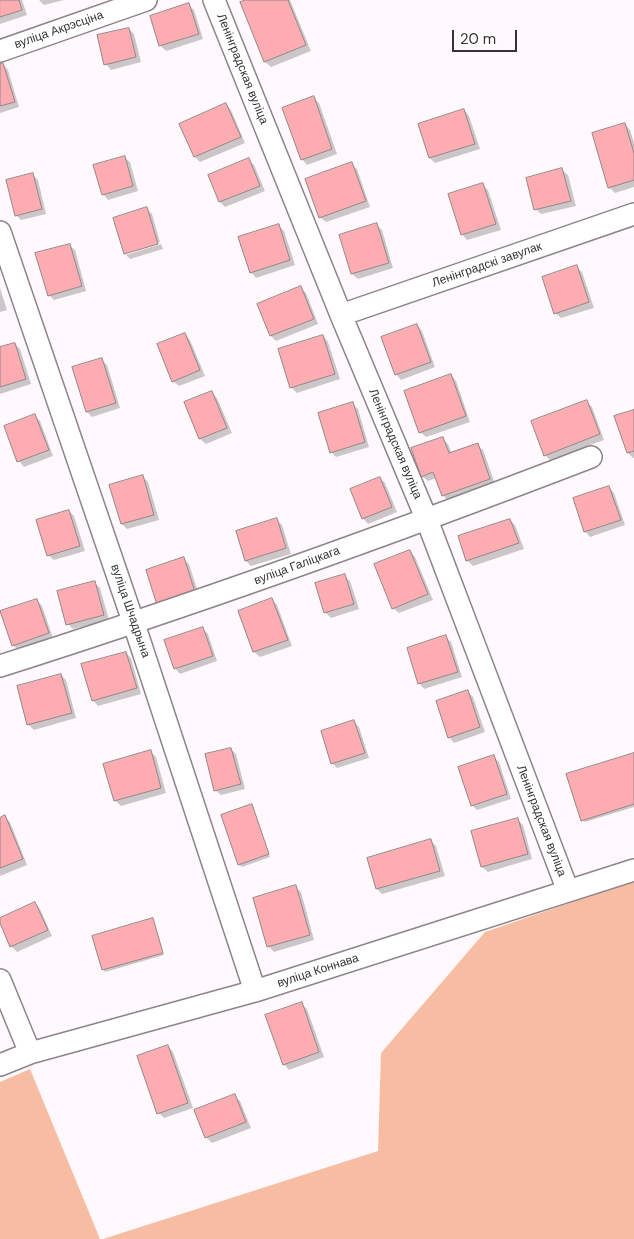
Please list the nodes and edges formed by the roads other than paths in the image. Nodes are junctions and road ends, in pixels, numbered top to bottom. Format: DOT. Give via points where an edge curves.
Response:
graph roads {
  1 [pos="146,0"];
  2 [pos="214,0"];
  3 [pos="0,51"];
  4 [pos="634,214"];
  5 [pos="0,232"];
  6 [pos="341,315"];
  7 [pos="591,457"];
  8 [pos="427,520"];
  9 [pos="134,624"];
  10 [pos="0,666"];
  11 [pos="634,870"];
  12 [pos="568,891"];
  13 [pos="0,980"];
  14 [pos="255,991"];
  15 [pos="30,1053"];
  16 [pos="0,1065"];
  1 -- 3 [label="street, вуліца Акрэсціна"];
  2 -- 6 [label="street, Ленінградская вуліца"];
  4 -- 6 [label="street, Ленінградскі завулак"];
  5 -- 9 [label="street, вуліца Шчадрына"];
  6 -- 8 [label="street, Ленінградская вуліца"];
  7 -- 8 [label="street, вуліца Галіцкага"];
  8 -- 9 [label="street, вуліца Галіцкага"];
  8 -- 12 [label="street, Ленінградская вуліца"];
  9 -- 10 [label="street, вуліца Галіцкага"];
  9 -- 14 [label="street, вуліца Шчадрына"];
  11 -- 12 [label="street, вуліца Коннава"];
  12 -- 14 [label="street, вуліца Коннава"];
  13 -- 15 [label="street"];
  14 -- 15 [label="street, вуліца Коннава"];
  15 -- 16 [label="street, вуліца Коннава"];
}
